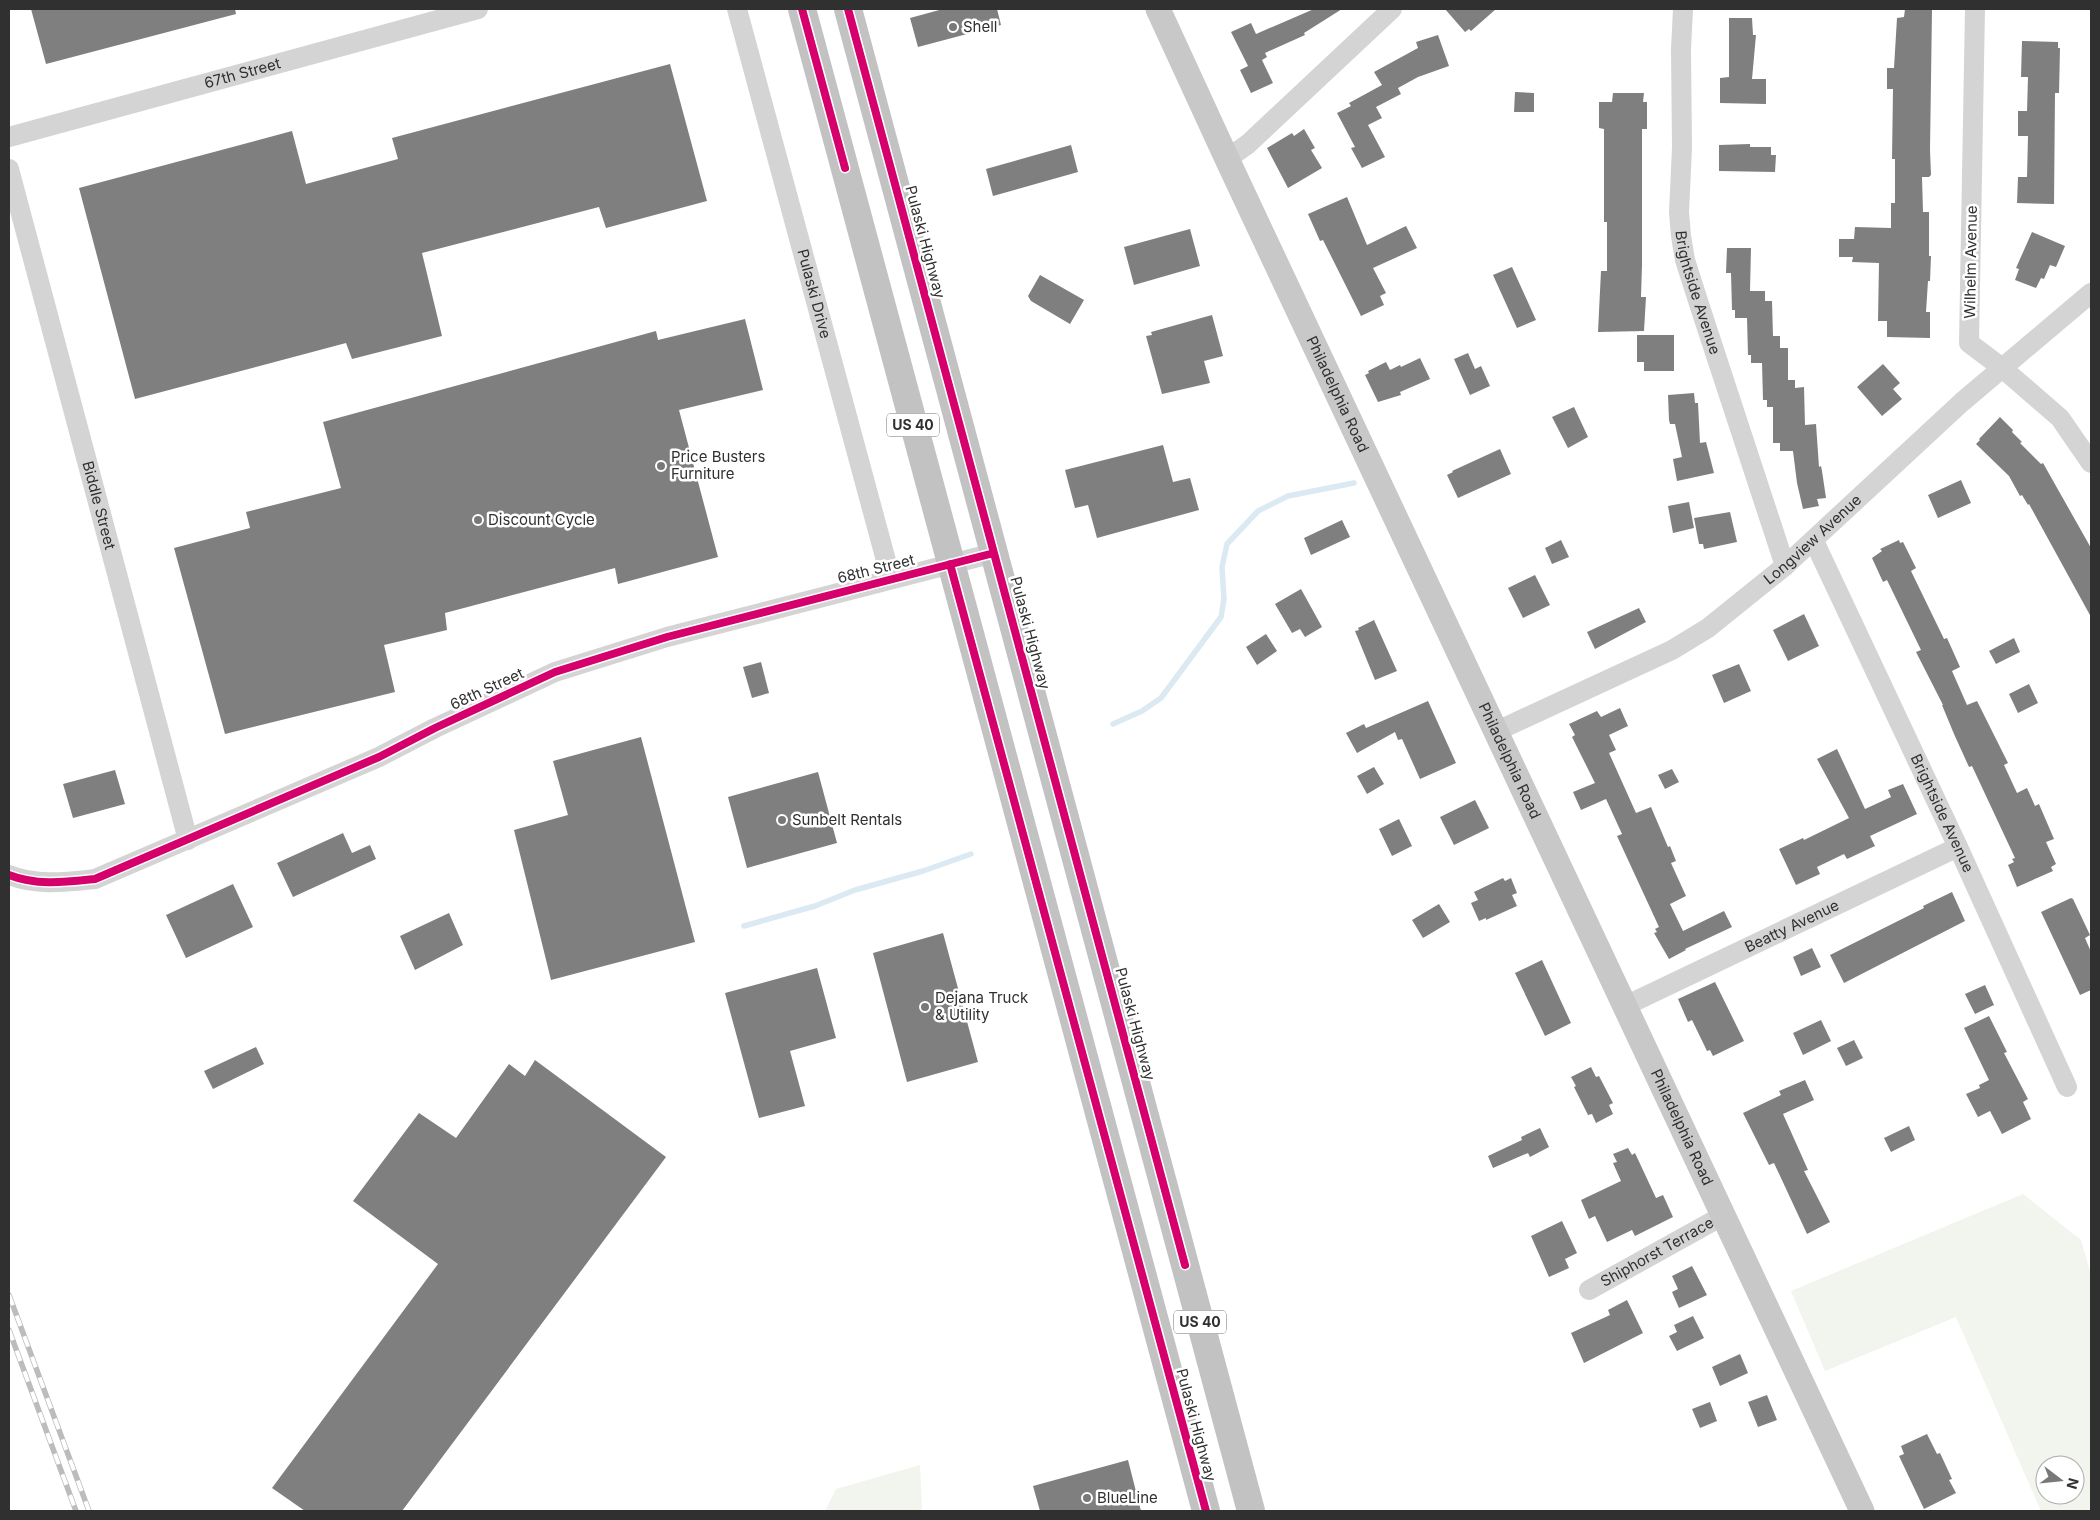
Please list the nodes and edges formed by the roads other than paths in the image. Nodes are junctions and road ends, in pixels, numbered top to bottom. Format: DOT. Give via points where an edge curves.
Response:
graph roads {
  1 [pos="478,9"];
  2 [pos="737,9"];
  3 [pos="802,9"];
  4 [pos="848,9"];
  5 [pos="1158,9"];
  6 [pos="1392,9"];
  7 [pos="1683,9"];
  8 [pos="1975,9"];
  9 [pos="9,137"];
  10 [pos="1227,159"];
  11 [pos="9,169"];
  12 [pos="2091,293"];
  13 [pos="2001,367"];
  14 [pos="2091,463"];
  15 [pos="1814,541"];
  16 [pos="994,553"];
  17 [pos="950,564"];
  18 [pos="1785,566"];
  19 [pos="892,579"];
  20 [pos="1497,731"];
  21 [pos="188,840"];
  22 [pos="1958,847"];
  23 [pos="9,875"];
  24 [pos="1625,1006"];
  25 [pos="2067,1087"];
  26 [pos="1724,1216"];
  27 [pos="1589,1290"];
  28 [pos="1206,1511"];
  29 [pos="1251,1511"];
  30 [pos="1862,1511"];
  1 -- 9 [label="street, 67th Street"];
  2 -- 19 [label="street, Pulaski Drive"];
  3 -- 17 [label="highway, Pulaski Highway / US 40"];
  4 -- 16 [label="highway, Pulaski Highway / US 40"];
  5 -- 10 [label="main road, Philadelphia Road"];
  6 -- 10 [label="street" via="1248,144"];
  7 -- 18 [label="street, Brightside Avenue" via="1681,236 1700,307"];
  8 -- 13 [label="street, Wilhelm Avenue" via="1969,343"];
  10 -- 20 [label="main road, Philadelphia Road"];
  11 -- 21 [label="street, Biddle Street"];
  12 -- 13 [label="street, Longview Avenue"];
  13 -- 14 [label="street, Wilhelm Avenue" via="2060,418"];
  13 -- 15 [label="street, Longview Avenue"];
  15 -- 18 [label="street, Longview Avenue"];
  15 -- 22 [label="street, Brightside Avenue"];
  16 -- 17 [label="street, 68th Street"];
  16 -- 29 [label="highway, Pulaski Highway / US 40"];
  17 -- 19 [label="street, 68th Street"];
  17 -- 28 [label="highway, Pulaski Highway / US 40"];
  18 -- 20 [label="street, Longview Avenue" via="1726,616 1691,639"];
  19 -- 21 [label="street, 68th Street" via="667,637 555,672 378,756"];
  20 -- 24 [label="main road, Philadelphia Road"];
  21 -- 23 [label="street, 68th Street" via="95,879 57,883"];
  22 -- 24 [label="street, Beatty Avenue"];
  22 -- 25 [label="street, Brightside Avenue"];
  24 -- 26 [label="main road, Philadelphia Road"];
  26 -- 27 [label="street, Shiphorst Terrace"];
  26 -- 30 [label="main road, Philadelphia Road"];
}
